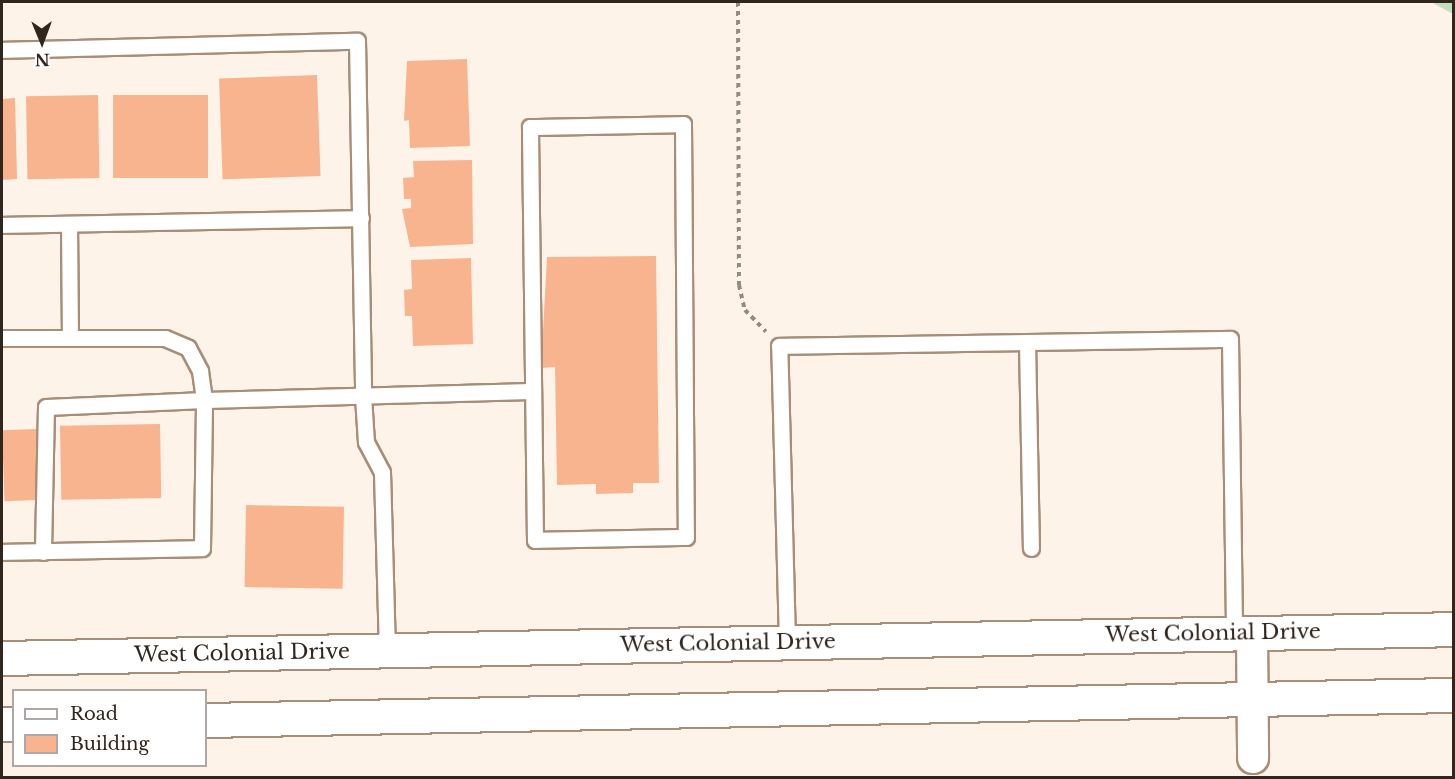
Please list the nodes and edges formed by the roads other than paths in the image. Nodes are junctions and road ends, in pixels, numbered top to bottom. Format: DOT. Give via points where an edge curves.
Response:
graph roads {
  1 [pos="2,50"];
  2 [pos="361,218"];
  3 [pos="69,224"];
  4 [pos="2,225"];
  5 [pos="70,336"];
  6 [pos="2,338"];
  7 [pos="1027,342"];
  8 [pos="532,391"];
  9 [pos="363,396"];
  10 [pos="204,400"];
  11 [pos="1031,548"];
  12 [pos="2,552"];
  13 [pos="43,552"];
  14 [pos="1454,629"];
  15 [pos="1243,633"];
  16 [pos="787,642"];
  17 [pos="387,650"];
  18 [pos="2,657"];
  19 [pos="1454,695"];
  20 [pos="1253,699"];
  21 [pos="207,720"];
  22 [pos="1253,758"];
  1 -- 2 [label="lane" via="357,41"];
  2 -- 3 [label="lane"];
  2 -- 9 [label="lane"];
  3 -- 4 [label="lane"];
  3 -- 5 [label="lane"];
  5 -- 6 [label="lane"];
  5 -- 10 [label="lane" via="165,338 188,348 197,363"];
  7 -- 11 [label="lane"];
  7 -- 15 [label="lane" via="1230,339"];
  7 -- 16 [label="lane" via="779,346"];
  8 -- 8 [label="lane" via="535,540 686,537 682,124 530,127"];
  8 -- 9 [label="lane"];
  9 -- 10 [label="lane"];
  9 -- 17 [label="lane" via="366,442 382,472"];
  10 -- 13 [label="lane" via="46,407"];
  10 -- 13 [label="lane" via="202,548"];
  12 -- 13 [label="lane"];
  14 -- 15 [label="highway, West Colonial Drive"];
  15 -- 16 [label="highway, West Colonial Drive"];
  15 -- 20 [label="street"];
  16 -- 17 [label="highway, West Colonial Drive"];
  17 -- 18 [label="highway, West Colonial Drive"];
  19 -- 20 [label="highway"];
  20 -- 21 [label="highway"];
  20 -- 22 [label="street"];
}
